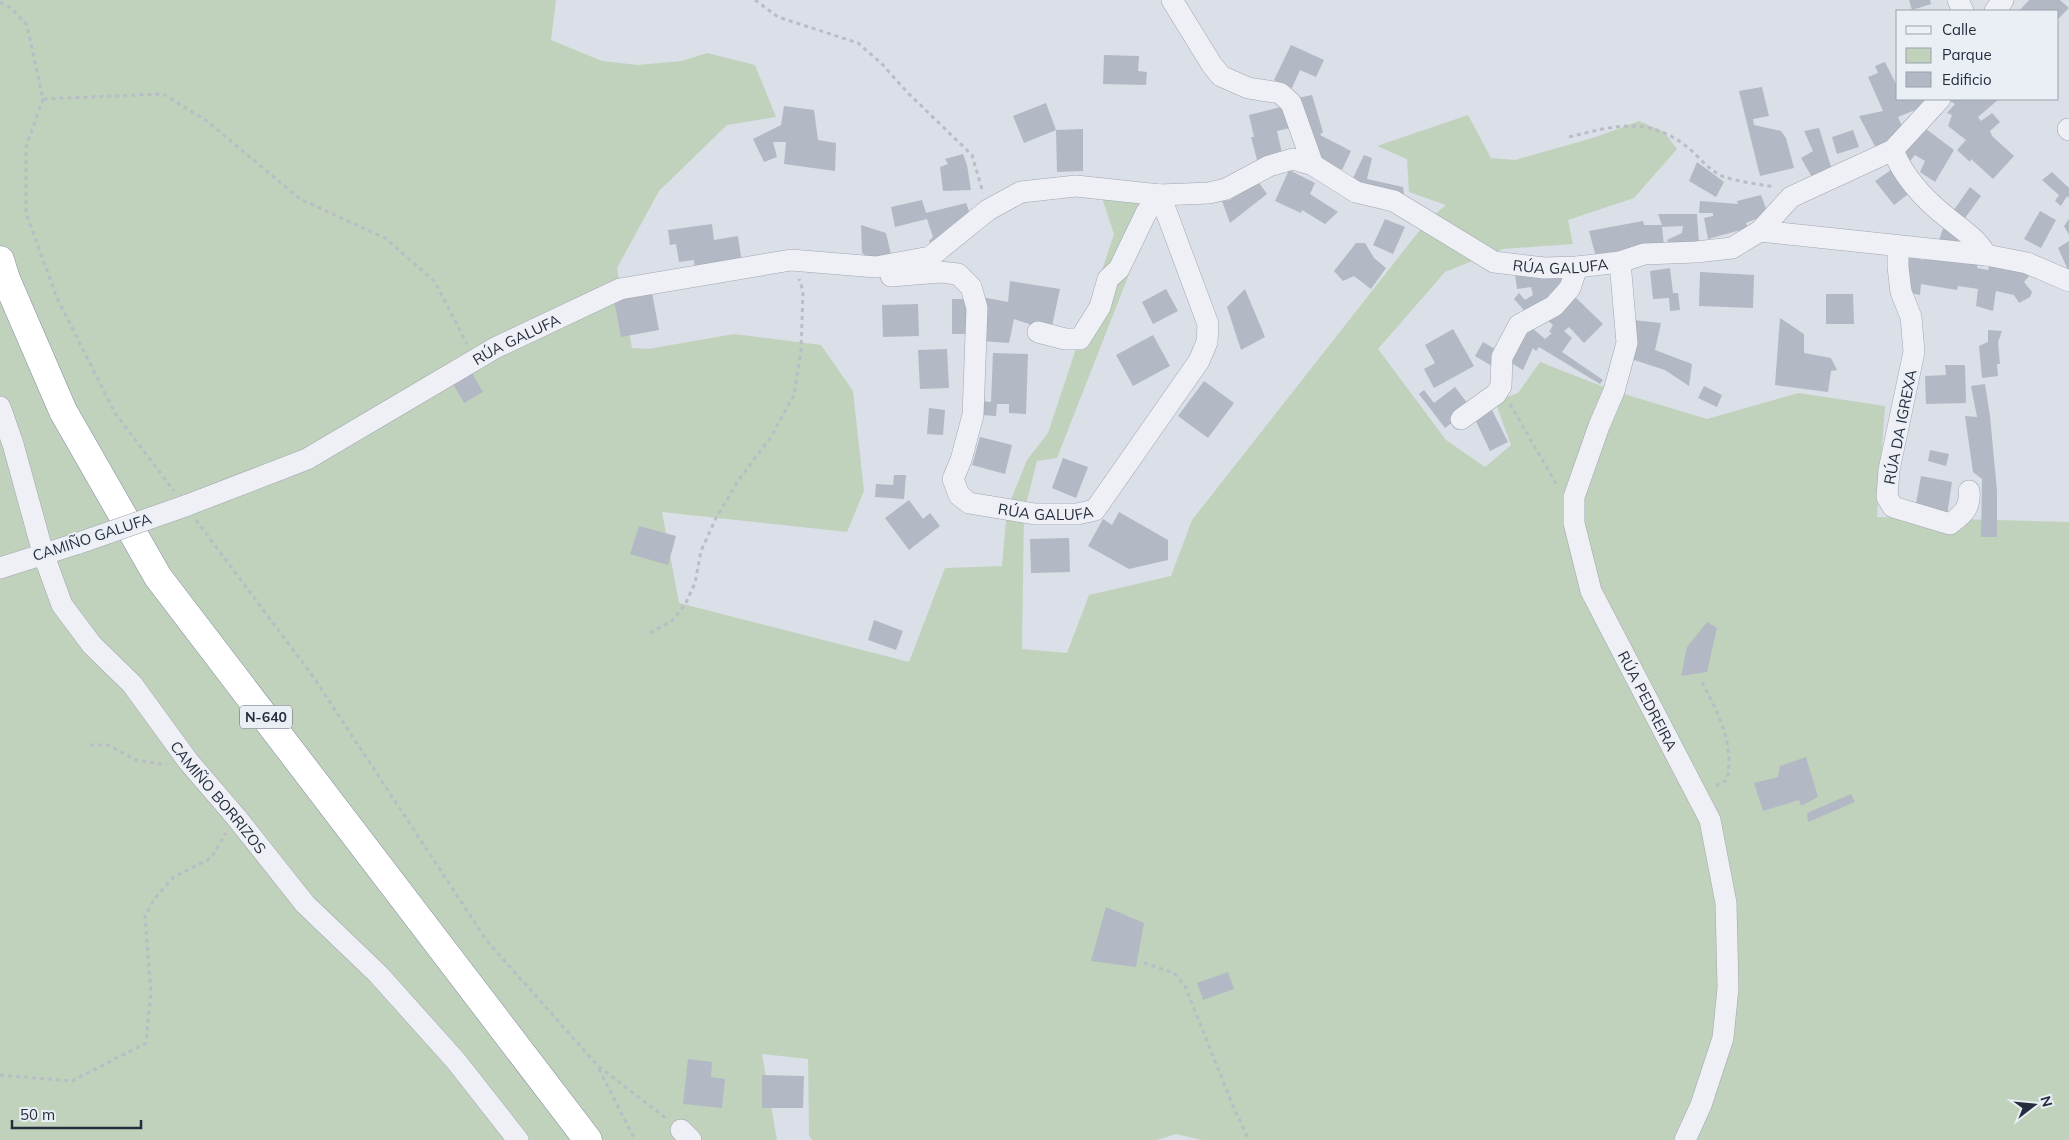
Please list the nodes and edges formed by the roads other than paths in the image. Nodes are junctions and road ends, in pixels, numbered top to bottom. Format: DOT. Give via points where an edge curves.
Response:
graph roads {
  1 [pos="1172,0"];
  2 [pos="1939,100"];
  3 [pos="1893,150"];
  4 [pos="1313,165"];
  5 [pos="1160,195"];
  6 [pos="1760,231"];
  7 [pos="1898,246"];
  8 [pos="1986,255"];
  9 [pos="0,260"];
  10 [pos="1620,262"];
  11 [pos="876,267"];
  12 [pos="1577,267"];
  13 [pos="2069,281"];
  14 [pos="1038,332"];
  15 [pos="0,407"];
  16 [pos="1461,419"];
  17 [pos="1969,491"];
  18 [pos="185,506"];
  19 [pos="43,553"];
  20 [pos="0,568"];
  21 [pos="518,1140"];
  22 [pos="588,1140"];
  23 [pos="1685,1140"];
  1 -- 4 [label="street" via="1221,76 1248,88 1280,93 1291,102"];
  2 -- 3 [label="street, RÚA GALUFA"];
  3 -- 6 [label="street, RÚA GALUFA" via="1791,197"];
  3 -- 8 [label="street" via="1914,187 1979,243"];
  4 -- 5 [label="street, RÚA GALUFA" via="1293,159 1269,166 1226,189"];
  4 -- 12 [label="street, RÚA GALUFA" via="1356,192 1394,201 1494,262 1544,268"];
  5 -- 11 [label="street, RÚA GALUFA" via="1076,186 1020,192 988,210 930,257"];
  5 -- 11 [label="street, RÚA GALUFA" via="1208,324 1207,342 1198,361 1095,510 1077,514 1035,514 969,503 958,495 953,479 973,415 977,308 971,287 958,274 940,272 892,276"];
  5 -- 14 [label="street" via="1146,213 1119,269 1108,279 1100,306 1080,339"];
  6 -- 7 [label="street"];
  6 -- 10 [label="street, RÚA GALUFA" via="1732,248 1644,254"];
  7 -- 8 [label="street"];
  7 -- 17 [label="street, RÚA DA IGREXA" via="1901,292 1911,317 1914,352 1889,470 1887,498 1893,507 1950,524 1965,513 1970,502"];
  8 -- 13 [label="street" via="2028,263"];
  9 -- 22 [label="highway, N-640" via="63,411 158,577"];
  10 -- 12 [label="street, RÚA GALUFA"];
  10 -- 23 [label="street, RÚA PEDREIRA" via="1627,343 1614,391 1574,497 1574,524 1591,591 1710,820 1726,903 1728,988 1722,1038 1701,1105"];
  11 -- 18 [label="street, RÚA GALUFA" via="791,260 620,289 495,348 307,459"];
  12 -- 16 [label="street" via="1570,288 1554,306 1519,325 1502,357 1501,386 1496,394"];
  15 -- 19 [label="street, CAMIÑO BORRIZOS" via="14,444"];
  18 -- 19 [label="street, CAMIÑO GALUFA, bridge"];
  19 -- 20 [label="street, CAMIÑO GALUFA"];
  19 -- 21 [label="street, CAMIÑO BORRIZOS" via="62,605 92,646 132,684 187,759 305,904 378,974 456,1061"];
}
